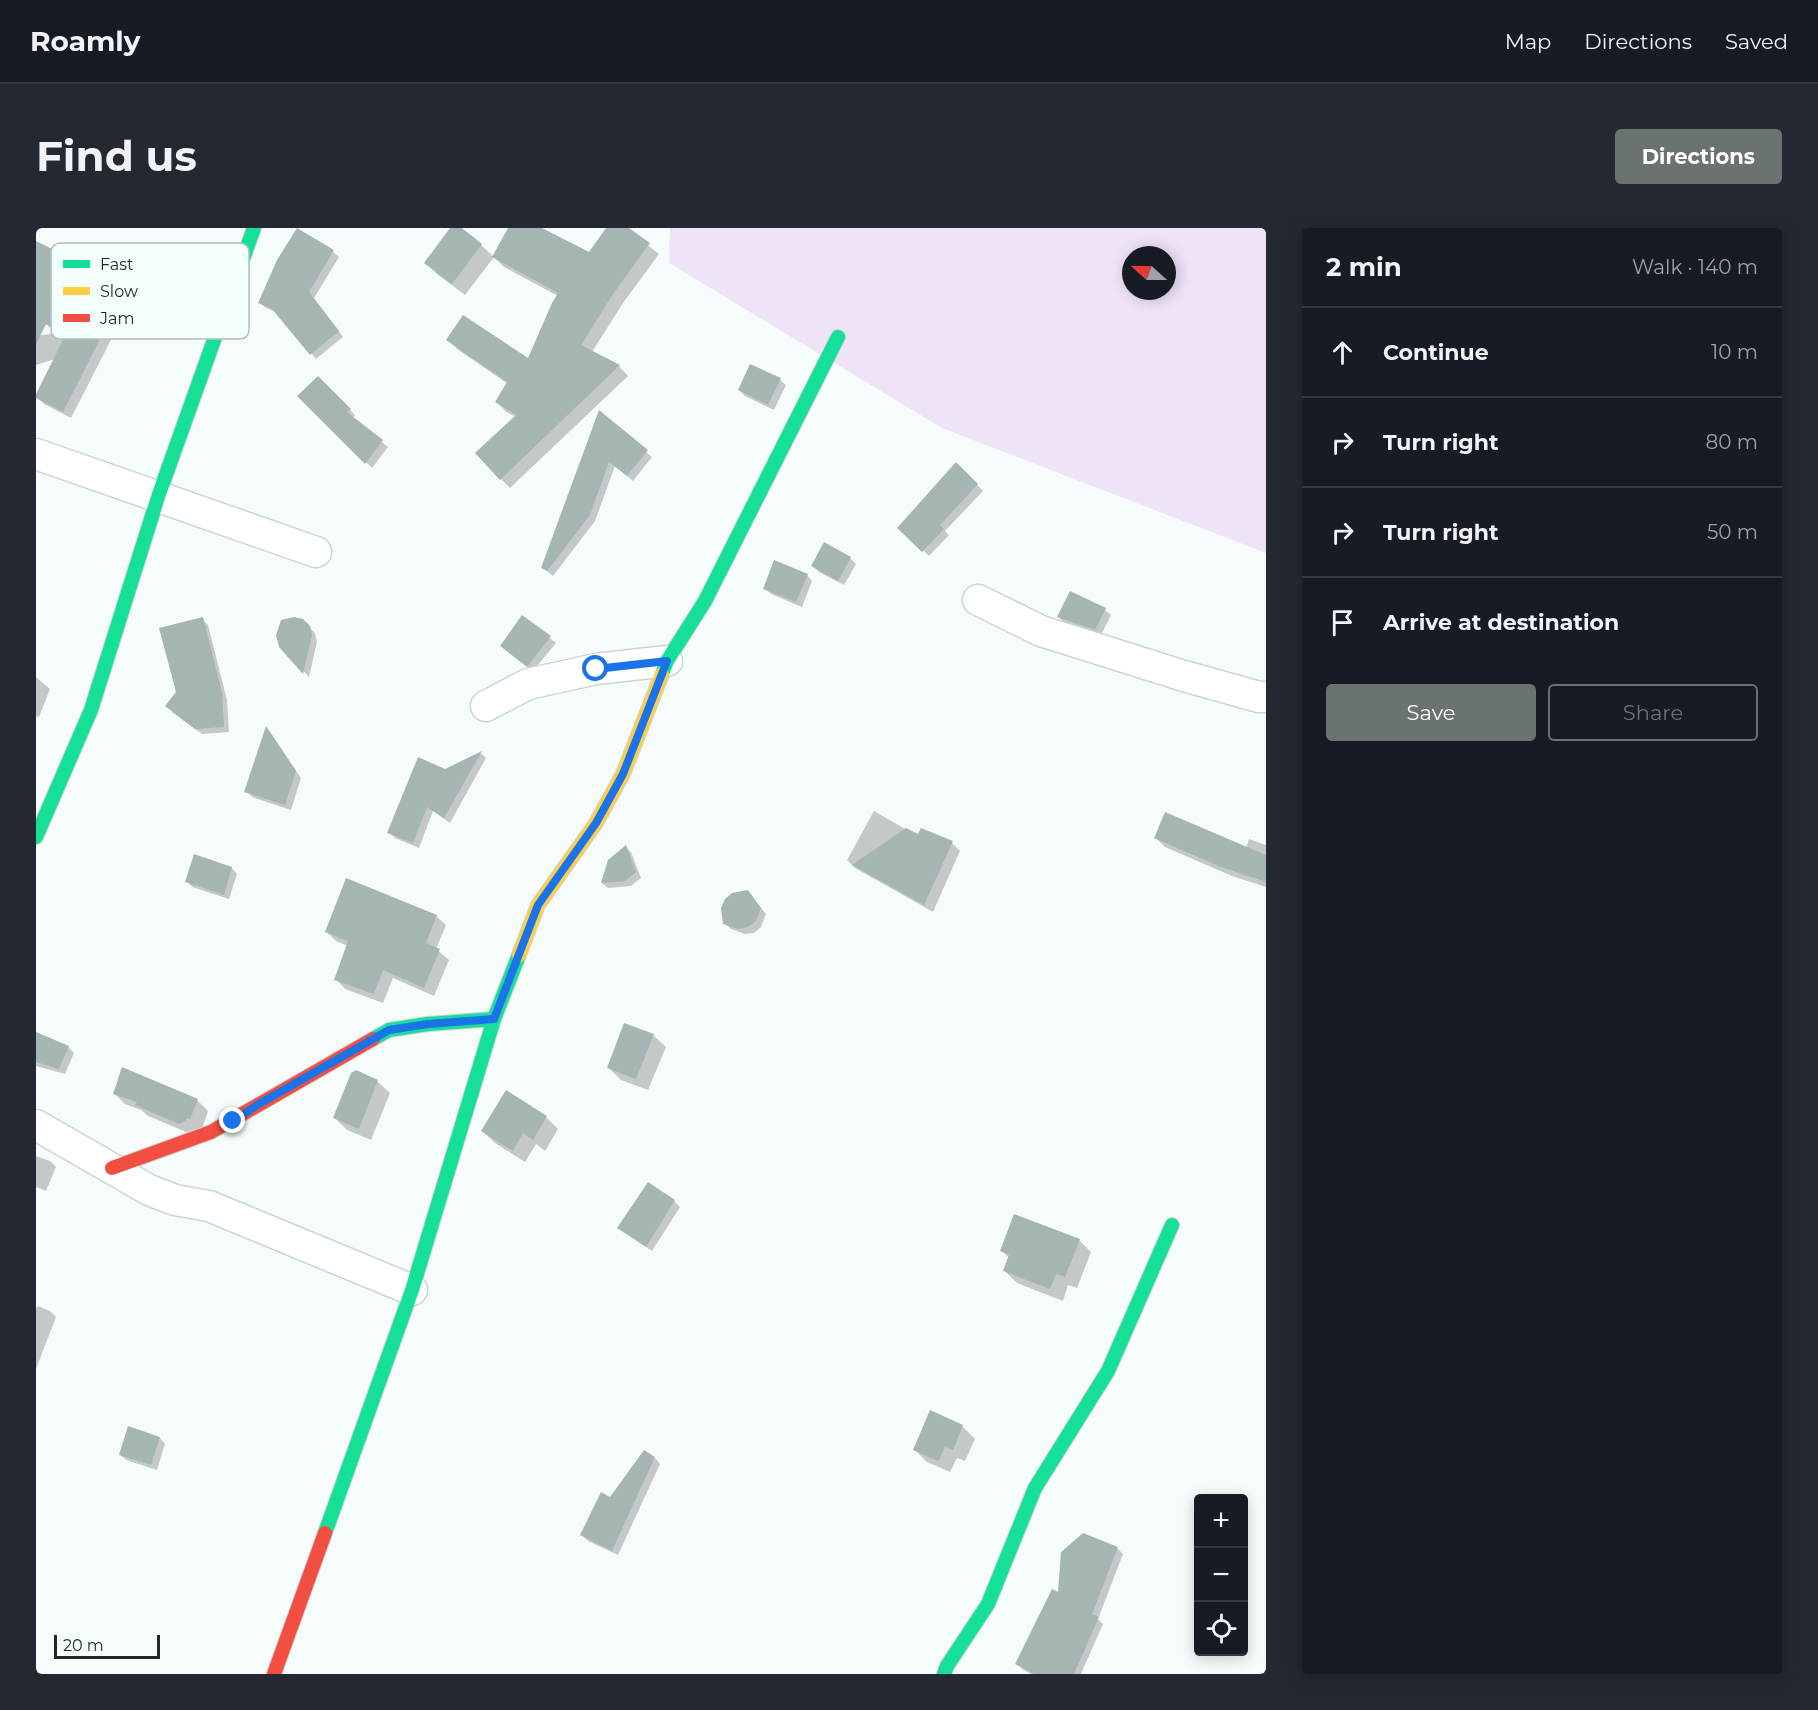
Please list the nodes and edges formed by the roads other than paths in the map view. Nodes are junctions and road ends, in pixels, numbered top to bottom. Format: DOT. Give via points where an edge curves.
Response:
graph roads {
  1 [pos="254,228"];
  2 [pos="249,243"];
  3 [pos="838,337"];
  4 [pos="214,339"];
  5 [pos="36,454"];
  6 [pos="158,497"];
  7 [pos="316,552"];
  8 [pos="978,600"];
  9 [pos="667,661"];
  10 [pos="1266,697"];
  11 [pos="486,706"];
  12 [pos="36,837"];
  13 [pos="494,1019"];
  14 [pos="36,1125"];
  15 [pos="112,1168"];
  16 [pos="1172,1225"];
  17 [pos="412,1290"];
  18 [pos="274,1674"];
  19 [pos="944,1674"];
  1 -- 2 [label="street"];
  3 -- 9 [label="street" via="705,601"];
  4 -- 6 [label="street"];
  5 -- 6 [label="street"];
  6 -- 7 [label="street"];
  6 -- 12 [label="street" via="91,710"];
  8 -- 10 [label="street" via="1041,631"];
  9 -- 11 [label="street" via="596,669 528,684"];
  9 -- 13 [label="street" via="623,774 596,823 538,905"];
  13 -- 15 [label="street" via="389,1030 211,1132"];
  13 -- 17 [label="street"];
  14 -- 15 [label="street"];
  15 -- 17 [label="street" via="149,1190 174,1200 209,1206"];
  16 -- 19 [label="street" via="1107,1371 1035,1488 988,1604"];
  17 -- 18 [label="street"];
}
